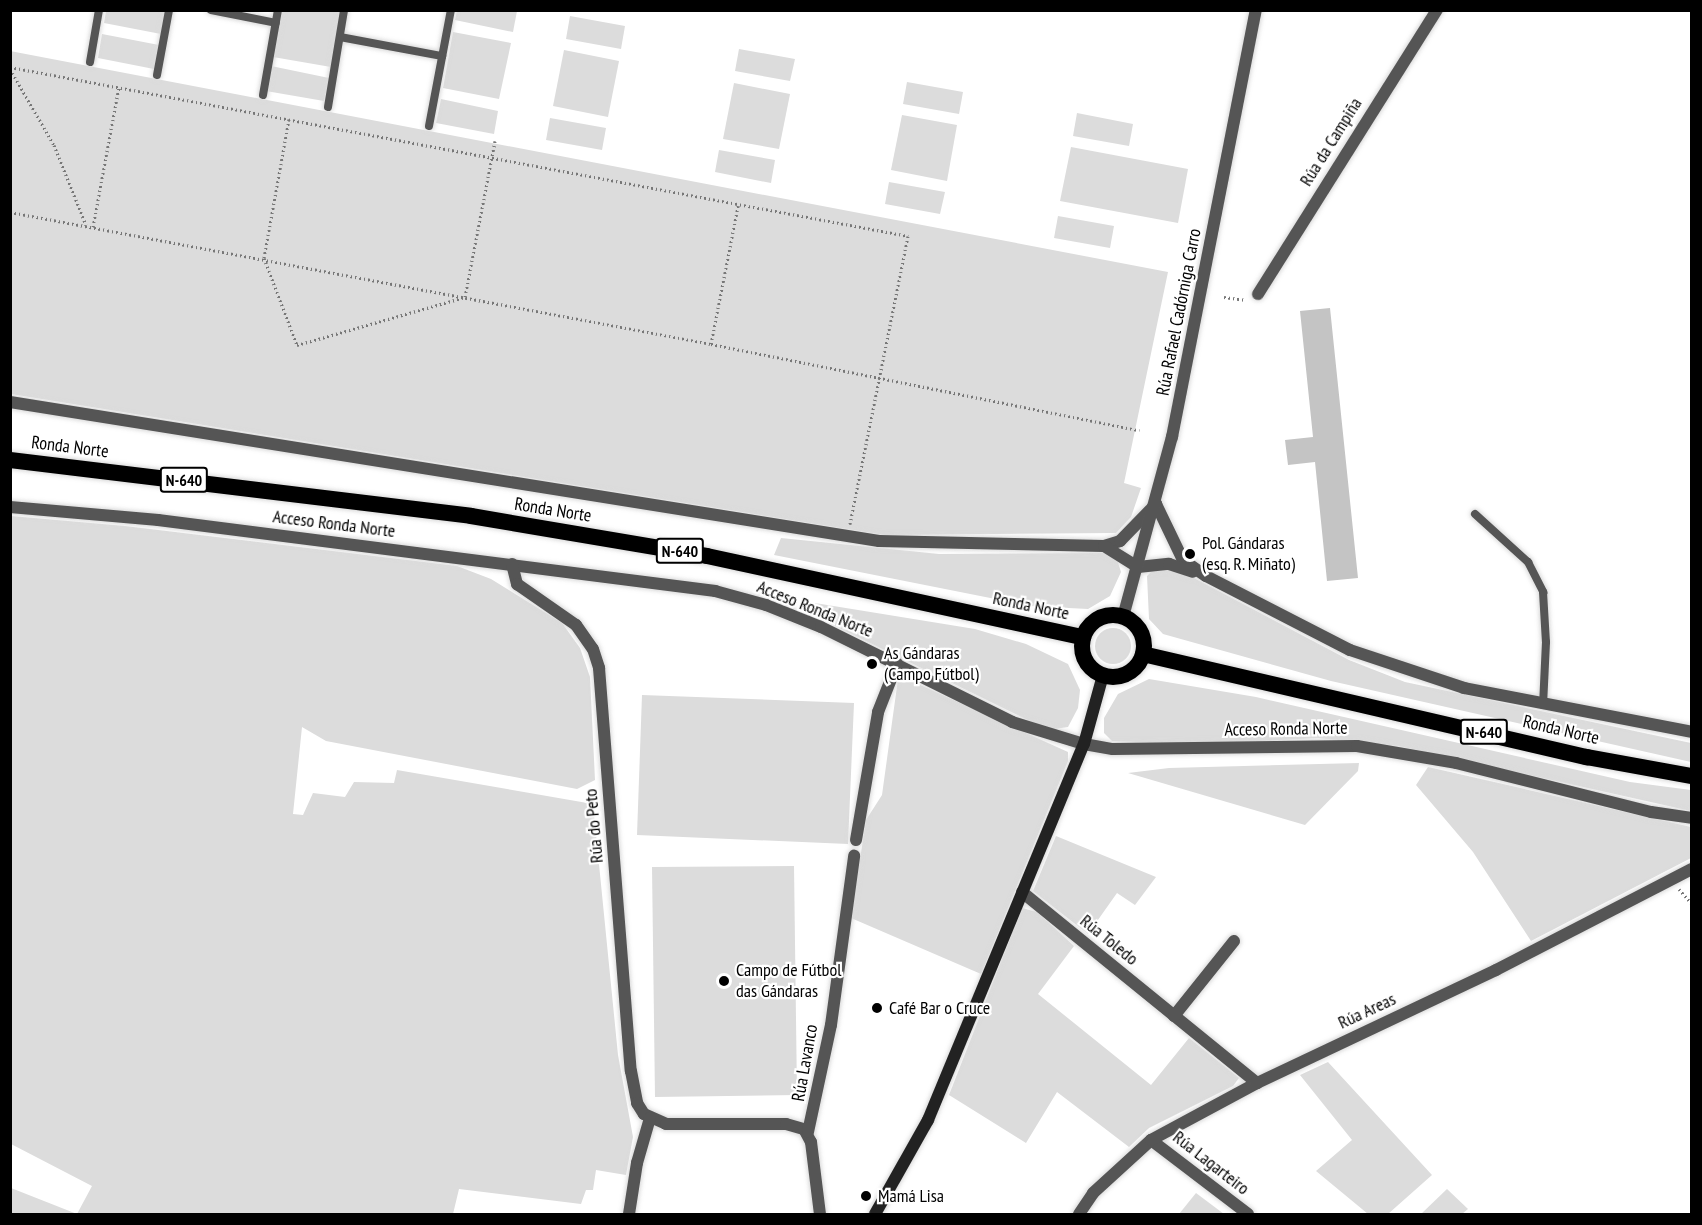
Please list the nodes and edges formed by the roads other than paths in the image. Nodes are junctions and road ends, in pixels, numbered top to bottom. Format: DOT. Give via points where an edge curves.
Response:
graph roads {
  1 [pos="99,10"];
  2 [pos="169,10"];
  3 [pos="211,10"];
  4 [pos="278,10"];
  5 [pos="344,10"];
  6 [pos="451,10"];
  7 [pos="1256,10"];
  8 [pos="1437,10"];
  9 [pos="276,23"];
  10 [pos="340,37"];
  11 [pos="442,56"];
  12 [pos="90,62"];
  13 [pos="156,75"];
  14 [pos="263,95"];
  15 [pos="328,107"];
  16 [pos="429,126"];
  17 [pos="1258,294"];
  18 [pos="10,402"];
  19 [pos="10,460"];
  20 [pos="1156,504"];
  21 [pos="10,507"];
  22 [pos="1474,514"];
  23 [pos="1104,546"];
  24 [pos="512,564"];
  25 [pos="1138,567"];
  26 [pos="1206,576"];
  27 [pos="1123,617"];
  28 [pos="1083,637"];
  29 [pos="1143,654"];
  30 [pos="897,664"];
  31 [pos="1103,675"];
  32 [pos="1542,705"];
  33 [pos="1692,732"];
  34 [pos="1084,744"];
  35 [pos="1692,776"];
  36 [pos="1692,818"];
  37 [pos="856,840"];
  38 [pos="854,856"];
  39 [pos="1692,869"];
  40 [pos="1022,892"];
  41 [pos="1234,940"];
  42 [pos="1173,1016"];
  43 [pos="1257,1083"];
  44 [pos="650,1118"];
  45 [pos="809,1135"];
  46 [pos="1151,1140"];
  47 [pos="629,1215"];
  48 [pos="820,1215"];
  49 [pos="875,1215"];
  50 [pos="1079,1215"];
  51 [pos="1248,1215"];
  1 -- 12 [label="lane"];
  2 -- 13 [label="lane"];
  3 -- 9 [label="lane"];
  4 -- 9 [label="lane"];
  5 -- 10 [label="lane"];
  6 -- 11 [label="lane"];
  7 -- 20 [label="street, Rúa Rafael Cadórniga Carro" via="1190,356"];
  8 -- 17 [label="street, Rúa da Campiña"];
  9 -- 14 [label="lane"];
  10 -- 11 [label="lane"];
  10 -- 15 [label="lane"];
  11 -- 16 [label="lane"];
  18 -- 23 [label="street" via="847,538"];
  19 -- 28 [label="highway, Ronda Norte / N-640" via="495,520 707,556"];
  20 -- 23 [label="street" via="1120,541"];
  20 -- 25 [label="street, Rúa Rafael Cadórniga Carro"];
  20 -- 26 [label="street" via="1183,560"];
  21 -- 24 [label="street, Acceso Ronda Norte" via="158,520"];
  22 -- 32 [label="lane" via="1528,562 1542,592 1546,642"];
  23 -- 25 [label="street"];
  24 -- 30 [label="street, Acceso Ronda Norte" via="715,591 799,618"];
  24 -- 44 [label="street, Rúa do Peto" via="517,584 576,625 593,649 599,668 631,1071 637,1103"];
  25 -- 26 [label="street" via="1169,564"];
  25 -- 27 [label="street, Rúa Rafael Cadórniga Carro"];
  26 -- 32 [label="street" via="1360,654 1464,688"];
  27 -- 28 [label="highway, Ronda Norte" via="1095,621"];
  27 -- 29 [label="highway" via="1138,628"];
  28 -- 31 [label="highway, Ronda Norte" via="1083,656"];
  29 -- 31 [label="highway" via="1132,670 1113,677"];
  29 -- 35 [label="highway, Ronda Norte / N-640" via="1587,757"];
  30 -- 34 [label="street, Acceso Ronda Norte" via="1012,722"];
  30 -- 37 [label="street" via="878,712"];
  31 -- 34 [label="main road"];
  32 -- 33 [label="street"];
  34 -- 36 [label="street, Acceso Ronda Norte" via="1124,749 1357,746 1456,763 1651,812"];
  34 -- 40 [label="main road"];
  38 -- 45 [label="street, Rúa Lavanco" via="831,1025"];
  39 -- 43 [label="street, Rúa Areas" via="1496,970"];
  40 -- 42 [label="street, Rúa Toledo"];
  40 -- 49 [label="main road" via="928,1120"];
  41 -- 42 [label="street"];
  42 -- 43 [label="street, Rúa Toledo"];
  43 -- 46 [label="street, Rúa Areas"];
  44 -- 45 [label="street" via="677,1125 792,1124"];
  44 -- 47 [label="street" via="637,1163"];
  45 -- 48 [label="street, Rúa Lavanco"];
  46 -- 50 [label="street, Rúa Areas" via="1093,1193"];
  46 -- 51 [label="street, Rúa Lagarteiro"];
}
